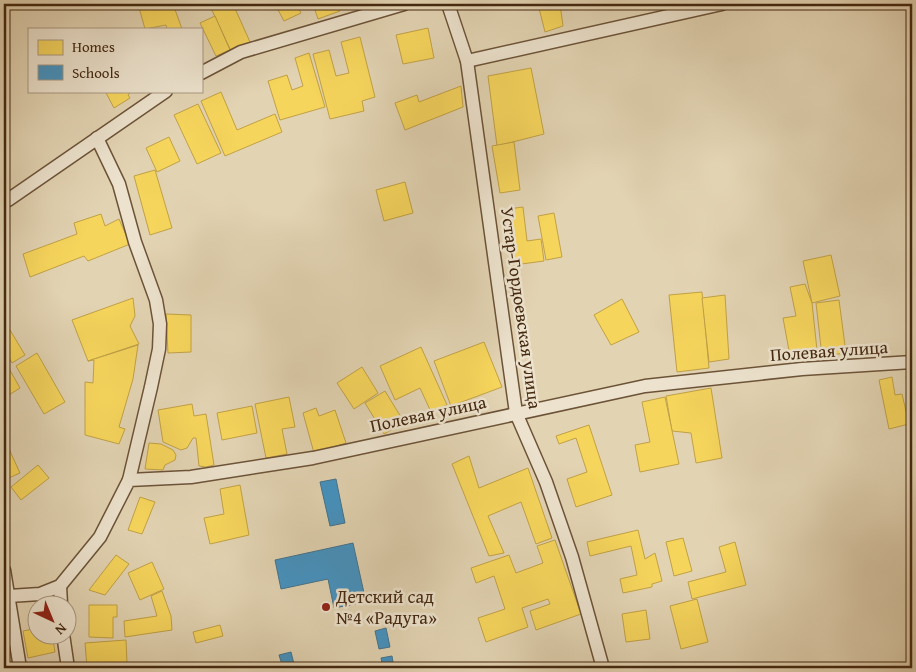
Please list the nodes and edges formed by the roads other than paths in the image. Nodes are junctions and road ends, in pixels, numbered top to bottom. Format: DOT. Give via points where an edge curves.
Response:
graph roads {
  1 [pos="404,4"];
  2 [pos="448,4"];
  3 [pos="722,4"];
  4 [pos="467,61"];
  5 [pos="202,72"];
  6 [pos="165,92"];
  7 [pos="97,138"];
  8 [pos="8,200"];
  9 [pos="912,362"];
  10 [pos="516,413"];
  11 [pos="129,480"];
  12 [pos="4,570"];
  13 [pos="60,586"];
  14 [pos="60,594"];
  15 [pos="9,596"];
  16 [pos="64,644"];
  17 [pos="20,668"];
  18 [pos="68,668"];
  19 [pos="603,668"];
  1 -- 5 [label="street" via="241,52"];
  2 -- 4 [label="street, Устар-Гордоевская улица"];
  3 -- 4 [label="street"];
  4 -- 10 [label="street, Устар-Гордоевская улица"];
  6 -- 7 [label="street"];
  7 -- 8 [label="street"];
  7 -- 11 [label="street" via="119,184 156,300 160,324 152,387"];
  9 -- 10 [label="street, Полевая улица" via="802,369 645,386"];
  10 -- 11 [label="street, Полевая улица" via="312,458 191,478"];
  10 -- 19 [label="street, Устар-Гордоевская улица" via="542,472 572,557"];
  11 -- 13 [label="street" via="100,537"];
  12 -- 15 [label="street"];
  13 -- 14 [label="street"];
  13 -- 15 [label="street" via="40,594"];
  15 -- 17 [label="street"];
  16 -- 18 [label="street"];
}
